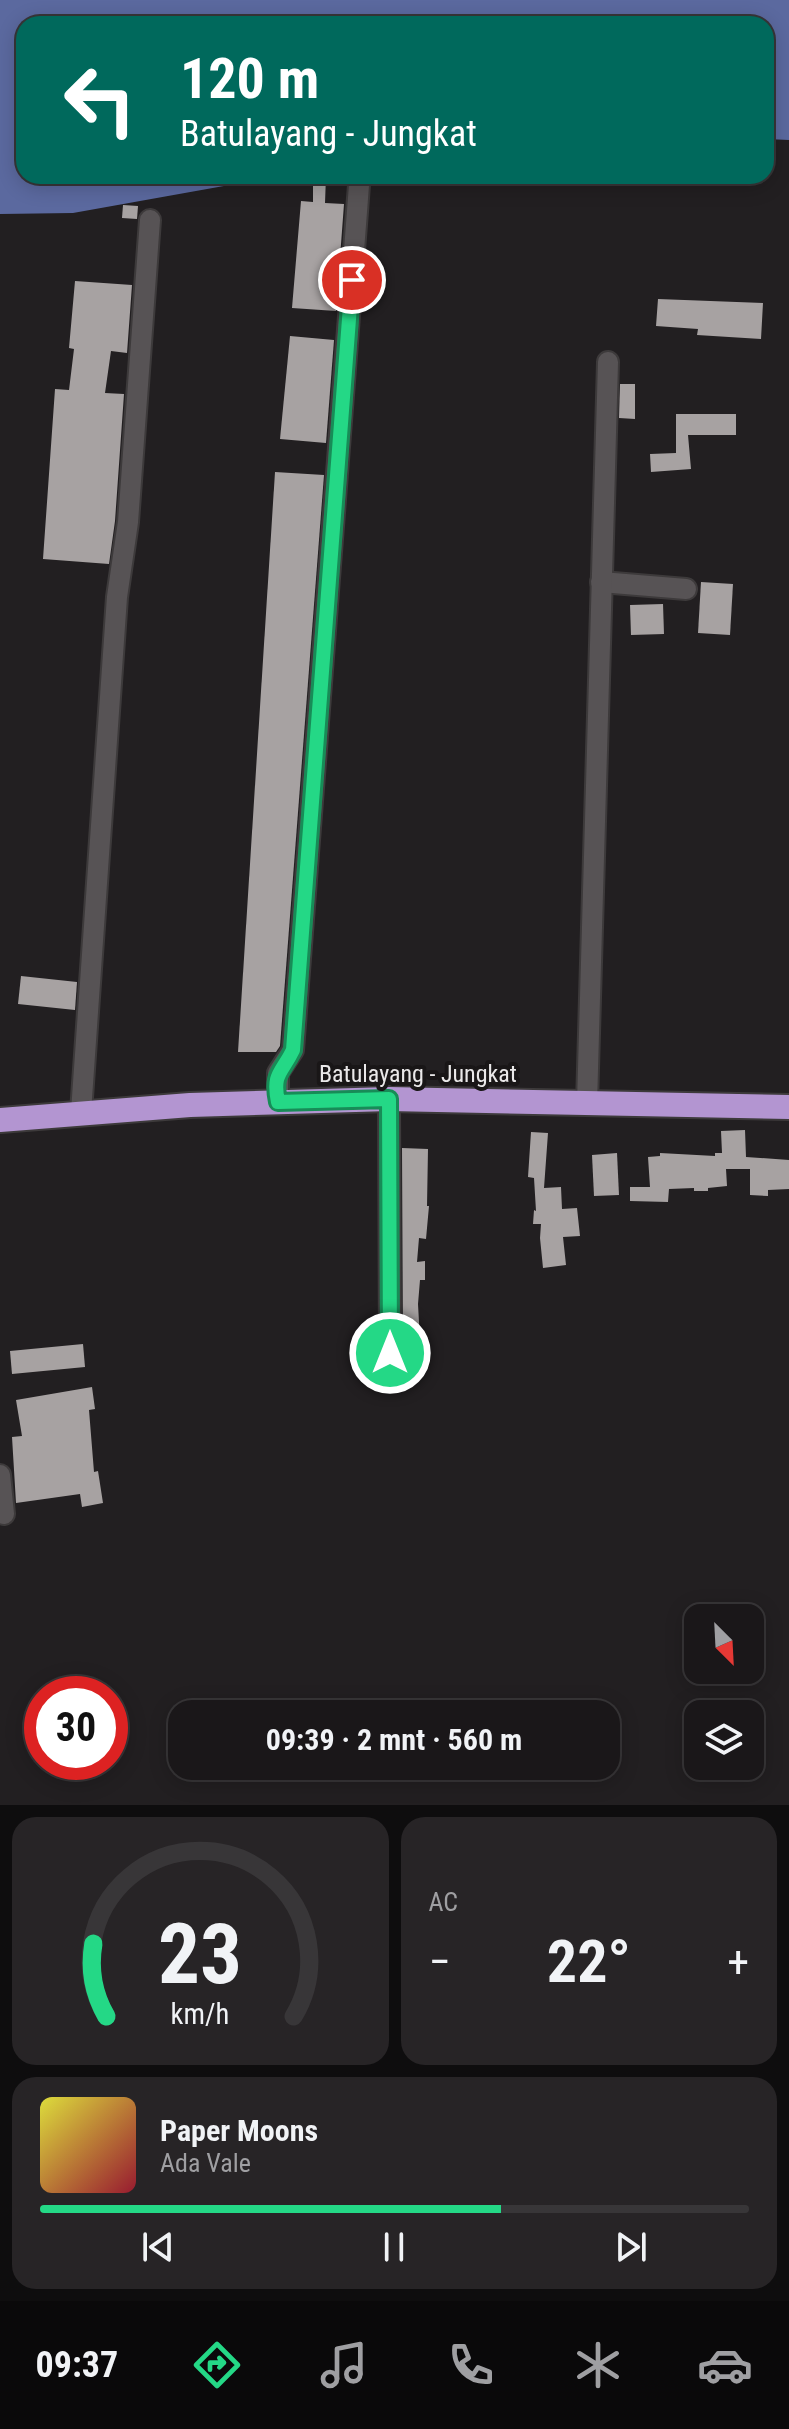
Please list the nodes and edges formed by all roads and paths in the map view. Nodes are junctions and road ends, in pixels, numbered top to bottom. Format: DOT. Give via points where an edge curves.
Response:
graph roads {
  1 [pos="359,185"];
  2 [pos="150,220"];
  3 [pos="608,362"];
  4 [pos="601,582"];
  5 [pos="686,589"];
  6 [pos="389,1099"];
  7 [pos="278,1102"];
  8 [pos="587,1104"];
  9 [pos="789,1107"];
  10 [pos="81,1112"];
  11 [pos="0,1120"];
  12 [pos="390,1353"];
  13 [pos="0,1475"];
  14 [pos="4,1514"];
  1 -- 7 [label="street" via="293,1050 278,1073"];
  2 -- 10 [label="street"];
  3 -- 4 [label="street"];
  4 -- 5 [label="street"];
  4 -- 8 [label="street"];
  6 -- 7 [label="highway, Batulayang - Jungkat"];
  6 -- 8 [label="highway, Batulayang - Jungkat"];
  6 -- 12 [label="street"];
  7 -- 10 [label="highway, Batulayang - Jungkat"];
  8 -- 9 [label="highway, Batulayang - Jungkat"];
  10 -- 11 [label="highway, Batulayang - Jungkat"];
  13 -- 14 [label="street"];
}
